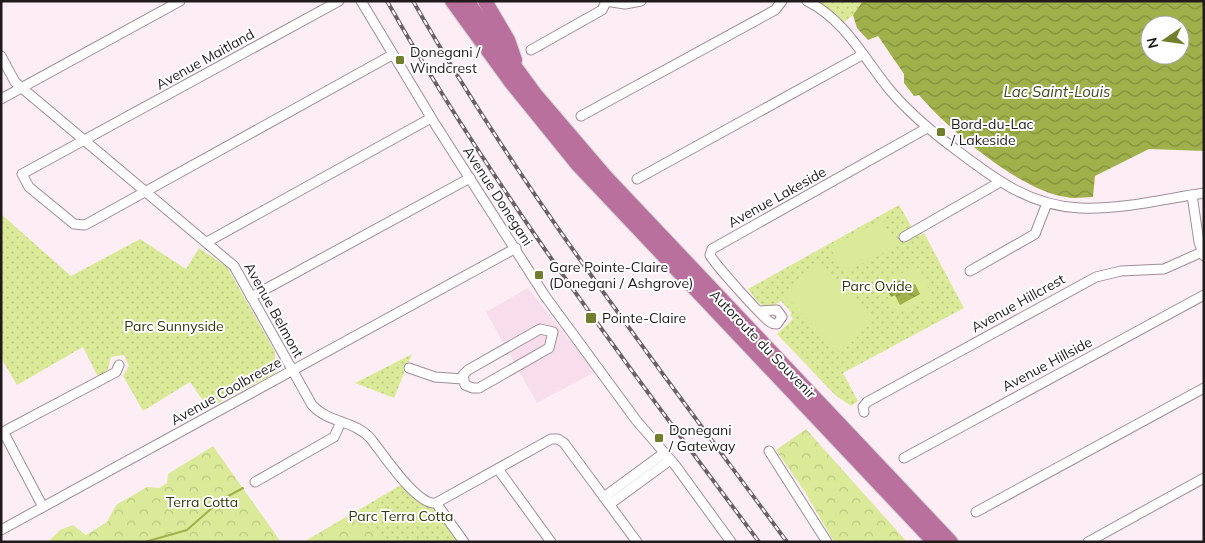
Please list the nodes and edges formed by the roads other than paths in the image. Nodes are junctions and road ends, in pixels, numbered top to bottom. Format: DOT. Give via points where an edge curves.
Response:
graph roads {
  1 [pos="180,1"];
  2 [pos="339,1"];
  3 [pos="361,1"];
  4 [pos="452,1"];
  5 [pos="467,1"];
  6 [pos="484,1"];
  7 [pos="641,1"];
  8 [pos="782,1"];
  9 [pos="807,1"];
  10 [pos="606,2"];
  11 [pos="531,50"];
  12 [pos="392,55"];
  13 [pos="862,55"];
  14 [pos="1,56"];
  15 [pos="519,72"];
  16 [pos="22,88"];
  17 [pos="1,99"];
  18 [pos="581,116"];
  19 [pos="431,118"];
  20 [pos="927,128"];
  21 [pos="84,141"];
  22 [pos="470,178"];
  23 [pos="638,180"];
  24 [pos="1000,182"];
  25 [pos="145,191"];
  26 [pos="1204,193"];
  27 [pos="1192,195"];
  28 [pos="1047,203"];
  29 [pos="904,237"];
  30 [pos="207,242"];
  31 [pos="516,248"];
  32 [pos="1203,254"];
  33 [pos="970,271"];
  34 [pos="1204,295"];
  35 [pos="252,297"];
  36 [pos="759,311"];
  37 [pos="566,323"];
  38 [pos="553,332"];
  39 [pos="119,365"];
  40 [pos="409,368"];
  41 [pos="292,371"];
  42 [pos="463,379"];
  43 [pos="1204,388"];
  44 [pos="864,412"];
  45 [pos="341,422"];
  46 [pos="1,433"];
  47 [pos="769,451"];
  48 [pos="667,456"];
  49 [pos="904,458"];
  50 [pos="498,469"];
  51 [pos="1204,478"];
  52 [pos="255,482"];
  53 [pos="607,501"];
  54 [pos="436,503"];
  55 [pos="43,507"];
  56 [pos="976,512"];
  57 [pos="1,530"];
  58 [pos="464,542"];
  59 [pos="551,542"];
  60 [pos="638,542"];
  61 [pos="731,542"];
  62 [pos="827,542"];
  63 [pos="934,542"];
  64 [pos="951,542"];
  65 [pos="1088,542"];
  1 -- 16 [label="street"];
  2 -- 21 [label="street, Avenue Maitland"];
  3 -- 12 [label="street, Avenue Donegani"];
  4 -- 63 [label="highway, Autoroute du Souvenir" via="510,81 578,165"];
  5 -- 15 [label="highway, Autoroute du Souvenir"];
  6 -- 15 [label="highway" via="508,40"];
  7 -- 10 [label="street" via="625,4"];
  8 -- 18 [label="street" via="775,10"];
  9 -- 13 [label="street" via="839,25"];
  10 -- 11 [label="street" via="602,10"];
  12 -- 19 [label="street, Avenue Donegani"];
  12 -- 25 [label="street"];
  13 -- 20 [label="street" via="904,107"];
  13 -- 23 [label="street"];
  14 -- 16 [label="street, Avenue Belmont"];
  15 -- 64 [label="highway, Autoroute du Souvenir" via="606,177"];
  16 -- 17 [label="street"];
  16 -- 21 [label="street, Avenue Belmont"];
  19 -- 22 [label="street, Avenue Donegani"];
  19 -- 30 [label="street"];
  20 -- 24 [label="street"];
  20 -- 36 [label="street, Avenue Lakeside" via="712,249 713,261"];
  21 -- 25 [label="street, Avenue Belmont"];
  21 -- 25 [label="street, Avenue Maitland" via="22,174 29,187 79,226"];
  22 -- 31 [label="street, Avenue Donegani"];
  22 -- 35 [label="street"];
  24 -- 28 [label="street"];
  24 -- 29 [label="street"];
  25 -- 30 [label="street, Avenue Belmont"];
  26 -- 27 [label="street"];
  27 -- 28 [label="street" via="1097,208"];
  27 -- 32 [label="street"];
  28 -- 33 [label="street" via="1034,234"];
  30 -- 35 [label="street, Avenue Belmont" via="234,266"];
  31 -- 37 [label="street, Avenue Donegani"];
  31 -- 41 [label="street, Avenue Coolbreeze"];
  32 -- 44 [label="street, Avenue Hillcrest" via="1164,269 1121,271 1096,277 867,402"];
  34 -- 49 [label="street, Avenue Hillside"];
  35 -- 41 [label="street, Avenue Belmont"];
  37 -- 38 [label="street"];
  37 -- 48 [label="street, Avenue Donegani" via="636,420"];
  38 -- 42 [label="street" via="540,329 468,370"];
  38 -- 42 [label="street" via="549,348 479,388 468,387"];
  39 -- 46 [label="street" via="116,372"];
  40 -- 42 [label="street" via="435,377"];
  41 -- 45 [label="street, Avenue Belmont" via="319,413"];
  41 -- 55 [label="street, Avenue Coolbreeze"];
  43 -- 56 [label="street"];
  45 -- 52 [label="street" via="334,437"];
  45 -- 54 [label="street, Avenue Belmont" via="361,428 418,496"];
  46 -- 55 [label="street"];
  47 -- 62 [label="street"];
  48 -- 53 [label="street"];
  48 -- 61 [label="street, Avenue Donegani"];
  50 -- 53 [label="street" via="551,439 558,439 564,442"];
  50 -- 54 [label="street"];
  50 -- 59 [label="street"];
  51 -- 65 [label="street"];
  53 -- 60 [label="street"];
  54 -- 58 [label="street, Avenue Belmont"];
  55 -- 57 [label="street, Avenue Coolbreeze"];
}
